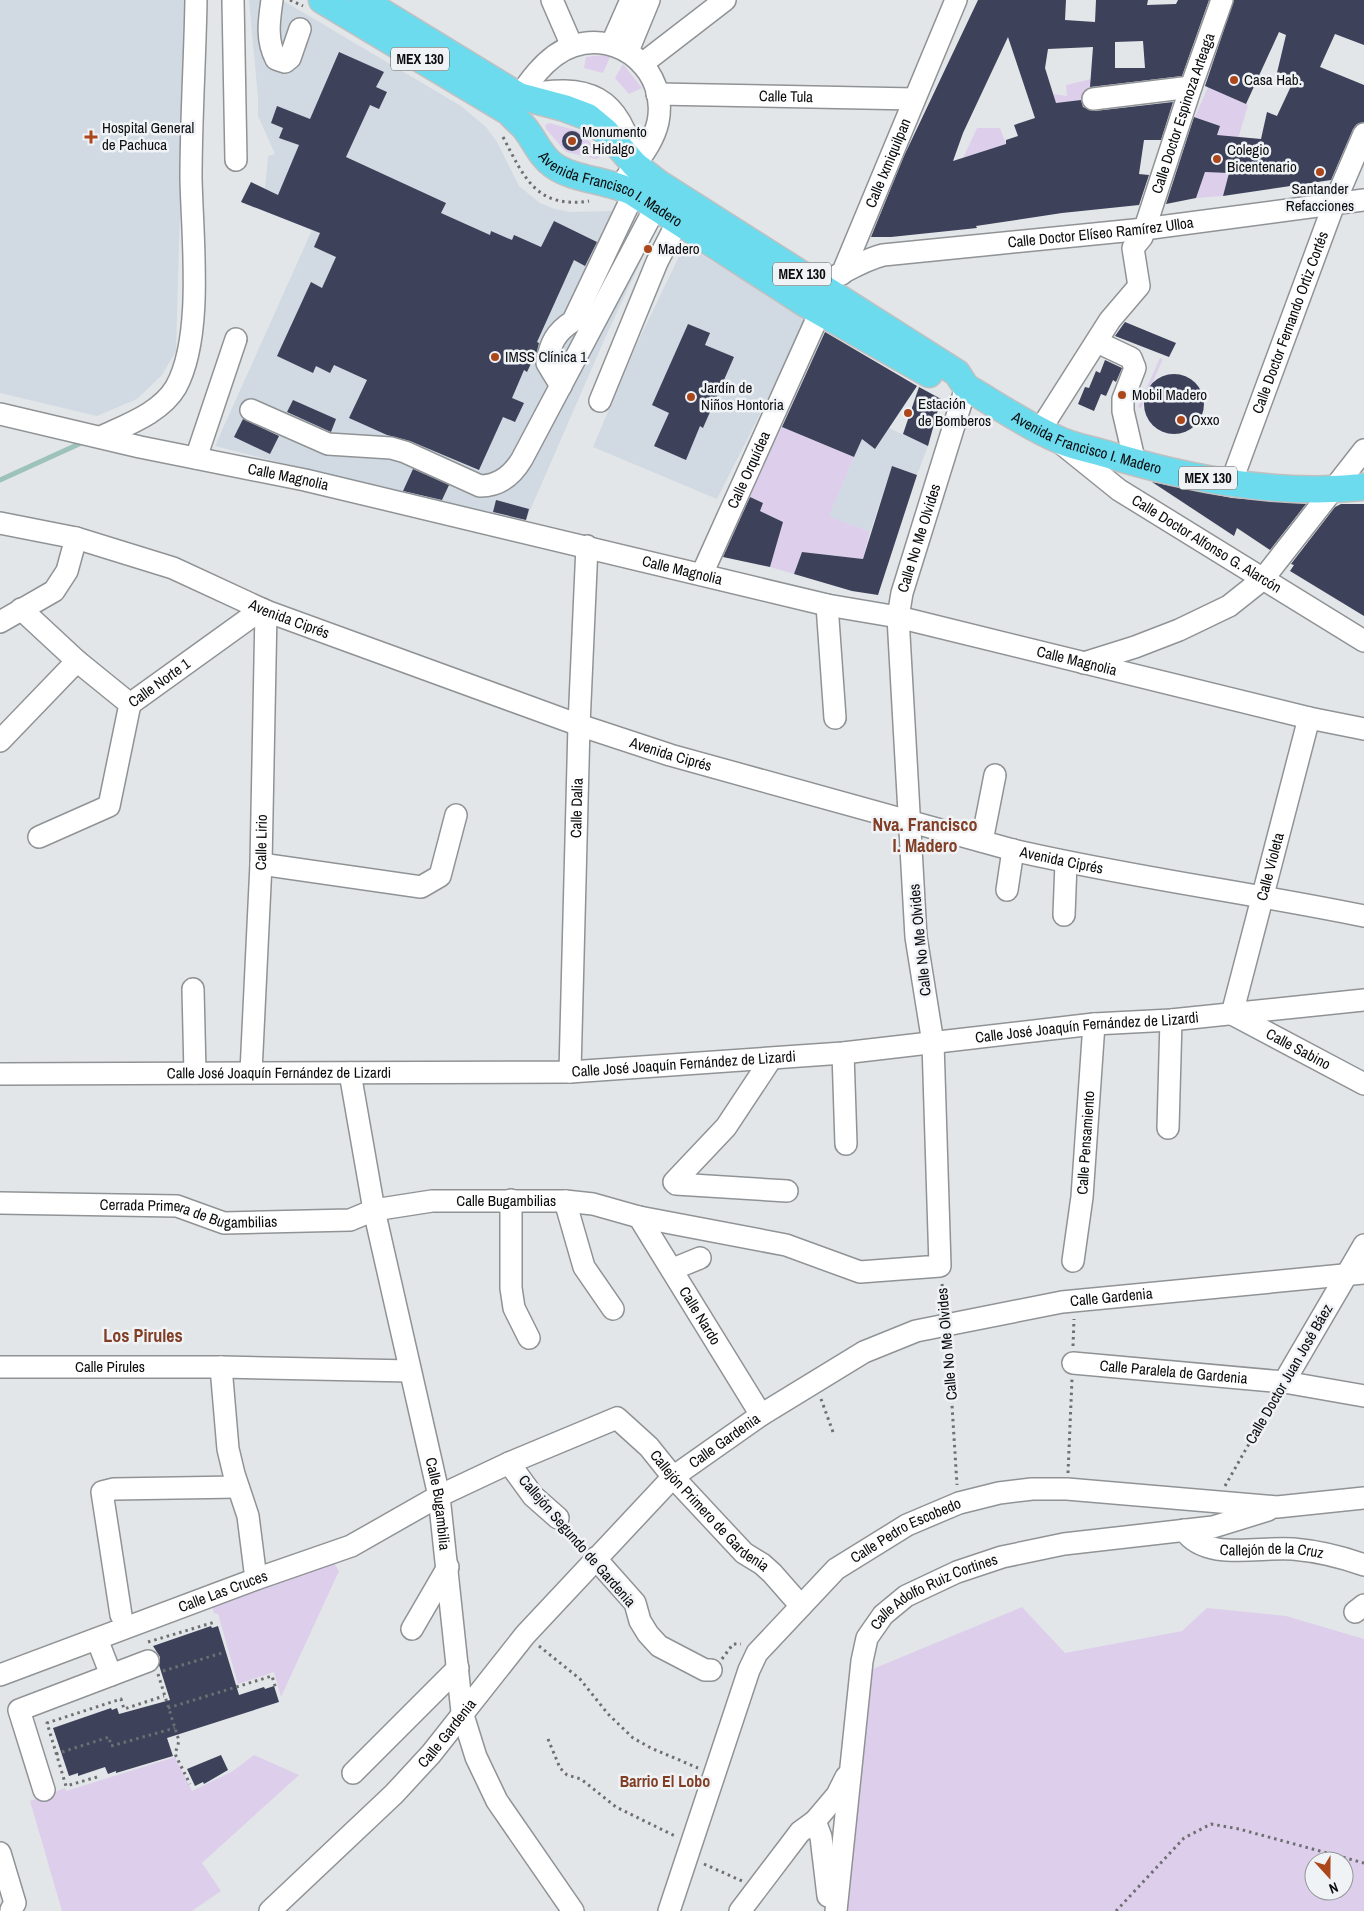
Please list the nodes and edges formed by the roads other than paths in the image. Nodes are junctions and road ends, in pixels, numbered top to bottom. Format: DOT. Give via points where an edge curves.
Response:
graph roads {
  1 [pos="196,0"];
  2 [pos="233,0"];
  3 [pos="272,0"];
  4 [pos="362,0"];
  5 [pos="552,0"];
  6 [pos="631,0"];
  7 [pos="650,0"];
  8 [pos="725,0"];
  9 [pos="956,0"];
  10 [pos="1222,0"];
  11 [pos="330,2"];
  12 [pos="300,29"];
  13 [pos="572,46"];
  14 [pos="627,53"];
  15 [pos="1191,87"];
  16 [pos="657,94"];
  17 [pos="1093,98"];
  18 [pos="914,99"];
  19 [pos="514,104"];
  20 [pos="1364,134"];
  21 [pos="236,160"];
  22 [pos="630,181"];
  23 [pos="1364,200"];
  24 [pos="1334,204"];
  25 [pos="673,211"];
  26 [pos="1144,229"];
  27 [pos="830,279"];
  28 [pos="788,292"];
  29 [pos="834,312"];
  30 [pos="582,324"];
  31 [pos="236,339"];
  32 [pos="1097,342"];
  33 [pos="561,386"];
  34 [pos="966,386"];
  35 [pos="600,401"];
  36 [pos="251,410"];
  37 [pos="0,414"];
  38 [pos="1048,435"];
  39 [pos="101,437"];
  40 [pos="1364,450"];
  41 [pos="196,458"];
  42 [pos="1135,463"];
  43 [pos="1231,483"];
  44 [pos="1364,487"];
  45 [pos="1334,490"];
  46 [pos="0,523"];
  47 [pos="76,538"];
  48 [pos="587,546"];
  49 [pos="702,574"];
  50 [pos="1263,578"];
  51 [pos="827,605"];
  52 [pos="22,609"];
  53 [pos="264,610"];
  54 [pos="898,617"];
  55 [pos="0,622"];
  56 [pos="1364,641"];
  57 [pos="77,661"];
  58 [pos="1083,663"];
  59 [pos="130,704"];
  60 [pos="835,718"];
  61 [pos="1309,718"];
  62 [pos="579,726"];
  63 [pos="1364,729"];
  64 [pos="0,741"];
  65 [pos="995,775"];
  66 [pos="456,815"];
  67 [pos="910,821"];
  68 [pos="39,837"];
  69 [pos="982,841"];
  70 [pos="1013,850"];
  71 [pos="1066,863"];
  72 [pos="261,864"];
  73 [pos="1008,890"];
  74 [pos="1262,895"];
  75 [pos="1064,914"];
  76 [pos="1364,916"];
  77 [pos="193,989"];
  78 [pos="1364,1000"];
  79 [pos="1232,1014"];
  80 [pos="1171,1020"];
  81 [pos="1094,1024"];
  82 [pos="933,1043"];
  83 [pos="843,1053"];
  84 [pos="771,1059"];
  85 [pos="195,1072"];
  86 [pos="252,1072"];
  87 [pos="570,1072"];
  88 [pos="350,1073"];
  89 [pos="0,1074"];
  90 [pos="1364,1084"];
  91 [pos="1168,1128"];
  92 [pos="846,1144"];
  93 [pos="787,1191"];
  94 [pos="511,1200"];
  95 [pos="565,1201"];
  96 [pos="0,1203"];
  97 [pos="374,1210"];
  98 [pos="639,1217"];
  99 [pos="1364,1245"];
  100 [pos="700,1258"];
  101 [pos="1073,1261"];
  102 [pos="940,1266"];
  103 [pos="673,1270"];
  104 [pos="1355,1274"];
  105 [pos="613,1309"];
  106 [pos="530,1338"];
  107 [pos="1073,1363"];
  108 [pos="220,1367"];
  109 [pos="0,1368"];
  110 [pos="410,1371"];
  111 [pos="1284,1382"];
  112 [pos="1364,1396"];
  113 [pos="761,1415"];
  114 [pos="617,1418"];
  115 [pos="509,1463"];
  116 [pos="673,1478"];
  117 [pos="238,1487"];
  118 [pos="439,1496"];
  119 [pos="1364,1498"];
  120 [pos="1277,1507"];
  121 [pos="558,1518"];
  122 [pos="1184,1530"];
  123 [pos="595,1558"];
  124 [pos="1364,1565"];
  125 [pos="448,1567"];
  126 [pos="256,1579"];
  127 [pos="801,1606"];
  128 [pos="121,1615"];
  129 [pos="412,1629"];
  130 [pos="97,1639"];
  131 [pos="153,1664"];
  132 [pos="458,1668"];
  133 [pos="711,1670"];
  134 [pos="111,1675"];
  135 [pos="0,1676"];
  136 [pos="462,1712"];
  137 [pos="850,1771"];
  138 [pos="353,1773"];
  139 [pos="44,1790"];
  140 [pos="815,1821"];
  141 [pos="0,1853"];
  142 [pos="12,1910"];
  143 [pos="570,1910"];
  144 [pos="270,1911"];
  145 [pos="669,1911"];
  146 [pos="740,1911"];
  147 [pos="830,1911"];
  148 [pos="836,1911"];
  1 -- 39 [label="street" via="191,176 194,298 186,360 175,388 154,411"];
  2 -- 21 [label="street"];
  3 -- 12 [label="street" via="268,32 276,59 285,62 290,58"];
  4 -- 19 [label="main road, Avenida Francisco I. Madero / MEX 130"];
  5 -- 13 [label="street"];
  6 -- 14 [label="street"];
  7 -- 14 [label="street"];
  8 -- 14 [label="street"];
  9 -- 18 [label="street, Calle Ixmiquilpan"];
  10 -- 15 [label="street, Calle Doctor Espinoza Arteaga"];
  11 -- 19 [label="main road, Avenida Francisco I. Madero / MEX 130"];
  13 -- 14 [label="street" via="591,42"];
  13 -- 19 [label="street" via="541,68"];
  14 -- 16 [label="street" via="652,78"];
  15 -- 17 [label="street"];
  15 -- 26 [label="street, Calle Doctor Espinoza Arteaga"];
  16 -- 18 [label="street, Calle Tula"];
  16 -- 22 [label="street" via="658,120 650,145"];
  18 -- 27 [label="street, Calle Ixmiquilpan"];
  19 -- 22 [label="main road, Avenida Francisco I. Madero / MEX 130" via="535,147 554,166 576,176"];
  19 -- 22 [label="main road, Avenida Francisco I. Madero / MEX 130" via="564,108 588,117 606,132"];
  20 -- 24 [label="street, Calle Doctor Fernando Ortiz Cortés"];
  22 -- 25 [label="main road, Avenida Francisco I. Madero / MEX 130"];
  22 -- 30 [label="street"];
  23 -- 24 [label="street, Calle Doctor Elíseo Ramírez Ulloa"];
  24 -- 26 [label="street, Calle Doctor Elíseo Ramírez Ulloa"];
  24 -- 43 [label="street, Calle Doctor Fernando Ortiz Cortés"];
  25 -- 27 [label="main road, Avenida Francisco I. Madero / MEX 130"];
  25 -- 28 [label="main road, Avenida Francisco I. Madero / MEX 130"];
  25 -- 30 [label="street"];
  25 -- 35 [label="street"];
  26 -- 27 [label="street, Calle Doctor Elíseo Ramírez Ulloa" via="883,255 856,264"];
  26 -- 32 [label="street, Calle Doctor Espinoza Arteaga" via="1133,248 1138,286 1110,320"];
  27 -- 28 [label="street"];
  27 -- 29 [label="main road, Avenida Francisco I. Madero / MEX 130"];
  28 -- 29 [label="main road, Avenida Francisco I. Madero / MEX 130"];
  29 -- 34 [label="main road, Avenida Francisco I. Madero / MEX 130" via="957,373"];
  29 -- 49 [label="street, Calle Orquídea"];
  30 -- 33 [label="street"];
  30 -- 33 [label="street" via="556,334 550,345 547,363"];
  31 -- 41 [label="street"];
  32 -- 38 [label="street, Calle Doctor Espinoza Arteaga"];
  32 -- 42 [label="street" via="1134,362 1123,411"];
  33 -- 36 [label="street" via="516,469 506,479 491,486 480,486 391,448 328,444"];
  34 -- 38 [label="main road, Avenida Francisco I. Madero / MEX 130"];
  34 -- 54 [label="street, Calle No Me Olvides" via="902,593"];
  37 -- 39 [label="street, Calle Magnolia"];
  38 -- 42 [label="main road, Avenida Francisco I. Madero / MEX 130"];
  38 -- 50 [label="street, Calle Doctor Alfonso G. Alarcón" via="1119,490"];
  39 -- 41 [label="street, Calle Magnolia"];
  40 -- 45 [label="street"];
  41 -- 48 [label="street, Calle Magnolia"];
  42 -- 43 [label="main road, Avenida Francisco I. Madero / MEX 130"];
  43 -- 45 [label="main road, Avenida Francisco I. Madero / MEX 130" via="1282,489"];
  44 -- 45 [label="main road, Avenida Francisco I. Madero / MEX 130"];
  45 -- 50 [label="street"];
  46 -- 47 [label="street, Avenida Ciprés"];
  47 -- 52 [label="street" via="62,580 54,591"];
  47 -- 53 [label="street, Avenida Ciprés" via="173,568"];
  48 -- 49 [label="street, Calle Magnolia"];
  48 -- 62 [label="street, Calle Dalia"];
  49 -- 51 [label="street, Calle Magnolia"];
  50 -- 56 [label="street, Calle Doctor Alfonso G. Alarcón"];
  50 -- 58 [label="street" via="1229,606 1179,630"];
  51 -- 54 [label="street, Calle Magnolia"];
  51 -- 60 [label="street"];
  52 -- 55 [label="street"];
  52 -- 57 [label="street, Calle Norte 1"];
  53 -- 59 [label="street, Calle Norte 1"];
  53 -- 62 [label="street, Avenida Ciprés"];
  53 -- 72 [label="street, Calle Lirio"];
  54 -- 58 [label="street, Calle Magnolia"];
  54 -- 67 [label="street, Calle No Me Olvides"];
  57 -- 59 [label="street, Calle Norte 1"];
  57 -- 64 [label="street"];
  58 -- 61 [label="street, Calle Magnolia"];
  59 -- 68 [label="street" via="109,806"];
  61 -- 63 [label="street, Calle Magnolia"];
  61 -- 74 [label="street, Calle Violeta"];
  62 -- 67 [label="street, Avenida Ciprés" via="670,755"];
  62 -- 87 [label="street, Calle Dalia"];
  65 -- 69 [label="street"];
  66 -- 72 [label="street" via="440,876 421,887"];
  67 -- 69 [label="street, Avenida Ciprés"];
  67 -- 82 [label="street, Calle No Me Olvides" via="916,937"];
  69 -- 70 [label="street, Avenida Ciprés"];
  70 -- 71 [label="street, Avenida Ciprés"];
  70 -- 73 [label="street"];
  71 -- 74 [label="street, Avenida Ciprés"];
  71 -- 75 [label="street"];
  72 -- 86 [label="street, Calle Lirio"];
  74 -- 76 [label="street, Avenida Ciprés"];
  74 -- 79 [label="street, Calle Violeta"];
  77 -- 85 [label="street"];
  78 -- 79 [label="street, Calle José Joaquín Fernández de Lizardi"];
  79 -- 80 [label="street, Calle José Joaquín Fernández de Lizardi"];
  79 -- 90 [label="street, Calle Sabino"];
  80 -- 81 [label="street, Calle José Joaquín Fernández de Lizardi"];
  80 -- 91 [label="street"];
  81 -- 82 [label="street, Calle José Joaquín Fernández de Lizardi"];
  81 -- 101 [label="street, Calle Pensamiento" via="1082,1197"];
  82 -- 83 [label="street, Calle José Joaquín Fernández de Lizardi"];
  82 -- 102 [label="street, Calle No Me Olvides"];
  83 -- 84 [label="street, Calle José Joaquín Fernández de Lizardi"];
  83 -- 92 [label="street"];
  84 -- 87 [label="street, Calle José Joaquín Fernández de Lizardi"];
  84 -- 93 [label="street" via="726,1127 674,1182"];
  85 -- 86 [label="street, Calle José Joaquín Fernández de Lizardi"];
  85 -- 89 [label="street, Calle José Joaquín Fernández de Lizardi"];
  86 -- 88 [label="street, Calle José Joaquín Fernández de Lizardi"];
  87 -- 88 [label="street, Calle José Joaquín Fernández de Lizardi"];
  88 -- 97 [label="street, Calle Bugambilia"];
  94 -- 95 [label="street, Calle Bugambilias"];
  94 -- 97 [label="street, Calle Bugambilias" via="432,1201"];
  94 -- 106 [label="street" via="511,1288 514,1308"];
  95 -- 98 [label="street, Calle Bugambilias" via="593,1204"];
  95 -- 105 [label="street" via="584,1267"];
  96 -- 97 [label="street, Cerrada Primera de Bugambilias" via="177,1206 224,1223 350,1220"];
  97 -- 110 [label="street, Calle Bugambilia"];
  98 -- 102 [label="street, Calle Bugambilias" via="786,1245 860,1272"];
  98 -- 103 [label="street, Calle Nardo"];
  99 -- 104 [label="street, Calle Doctor Juan José Báez"];
  100 -- 103 [label="street"];
  103 -- 113 [label="street, Calle Nardo"];
  104 -- 111 [label="street, Calle Doctor Juan José Báez"];
  104 -- 113 [label="street, Calle Gardenia" via="1075,1301 916,1331 864,1352"];
  107 -- 111 [label="street, Calle Paralela de Gardenia"];
  108 -- 109 [label="street, Calle Pirules"];
  108 -- 110 [label="street, Calle Pirules"];
  108 -- 117 [label="street" via="228,1449"];
  110 -- 118 [label="street, Calle Bugambilia"];
  111 -- 112 [label="street, Calle Paralela de Gardenia"];
  113 -- 116 [label="street, Calle Gardenia"];
  114 -- 115 [label="street, Calle Las Cruces"];
  114 -- 116 [label="street, Callejón Primero de Gardenia" via="649,1447"];
  115 -- 118 [label="street, Calle Las Cruces"];
  115 -- 121 [label="street, Callejón Segundo de Gardenia" via="533,1496"];
  116 -- 123 [label="street, Calle Gardenia"];
  116 -- 127 [label="street, Callejón Primero de Gardenia" via="744,1553 772,1573"];
  117 -- 126 [label="street" via="248,1516"];
  117 -- 128 [label="street" via="114,1489 102,1492"];
  118 -- 125 [label="street, Calle Bugambilia"];
  118 -- 126 [label="street, Calle Las Cruces" via="351,1546"];
  119 -- 120 [label="street, Calle Pedro Escobedo"];
  120 -- 122 [label="street, Calle Adolfo Ruiz Cortines" via="1213,1527"];
  120 -- 127 [label="street, Calle Pedro Escobedo" via="1067,1489 1016,1491 959,1503 907,1525 836,1569"];
  122 -- 124 [label="street, Callejón de la Cruz" via="1191,1540 1204,1546 1246,1550 1292,1549"];
  122 -- 137 [label="street, Calle Adolfo Ruiz Cortines" via="1064,1544 1002,1556 957,1572 906,1596 883,1615 867,1638"];
  123 -- 133 [label="street, Callejón Segundo de Gardenia" via="635,1603 640,1621 659,1646 705,1670"];
  123 -- 136 [label="street, Calle Gardenia" via="525,1635"];
  125 -- 129 [label="street"];
  125 -- 132 [label="street, Calle Bugambilia"];
  126 -- 130 [label="street, Calle Las Cruces"];
  127 -- 145 [label="street, Calle Pedro Escobedo" via="757,1653 749,1670"];
  130 -- 134 [label="street"];
  130 -- 135 [label="street, Calle Las Cruces"];
  131 -- 134 [label="street"];
  132 -- 136 [label="street, Calle Bugambilia"];
  132 -- 138 [label="street"];
  134 -- 139 [label="street" via="19,1710"];
  136 -- 143 [label="street, Calle Bugambilia" via="476,1756 497,1801"];
  136 -- 144 [label="street, Calle Gardenia" via="431,1754 394,1794"];
  137 -- 140 [label="street" via="837,1795"];
  137 -- 148 [label="street, Calle Adolfo Ruiz Cortines"];
  140 -- 146 [label="street" via="800,1832"];
  140 -- 147 [label="street" via="821,1837"];
  141 -- 142 [label="street" via="15,1903"];
}
